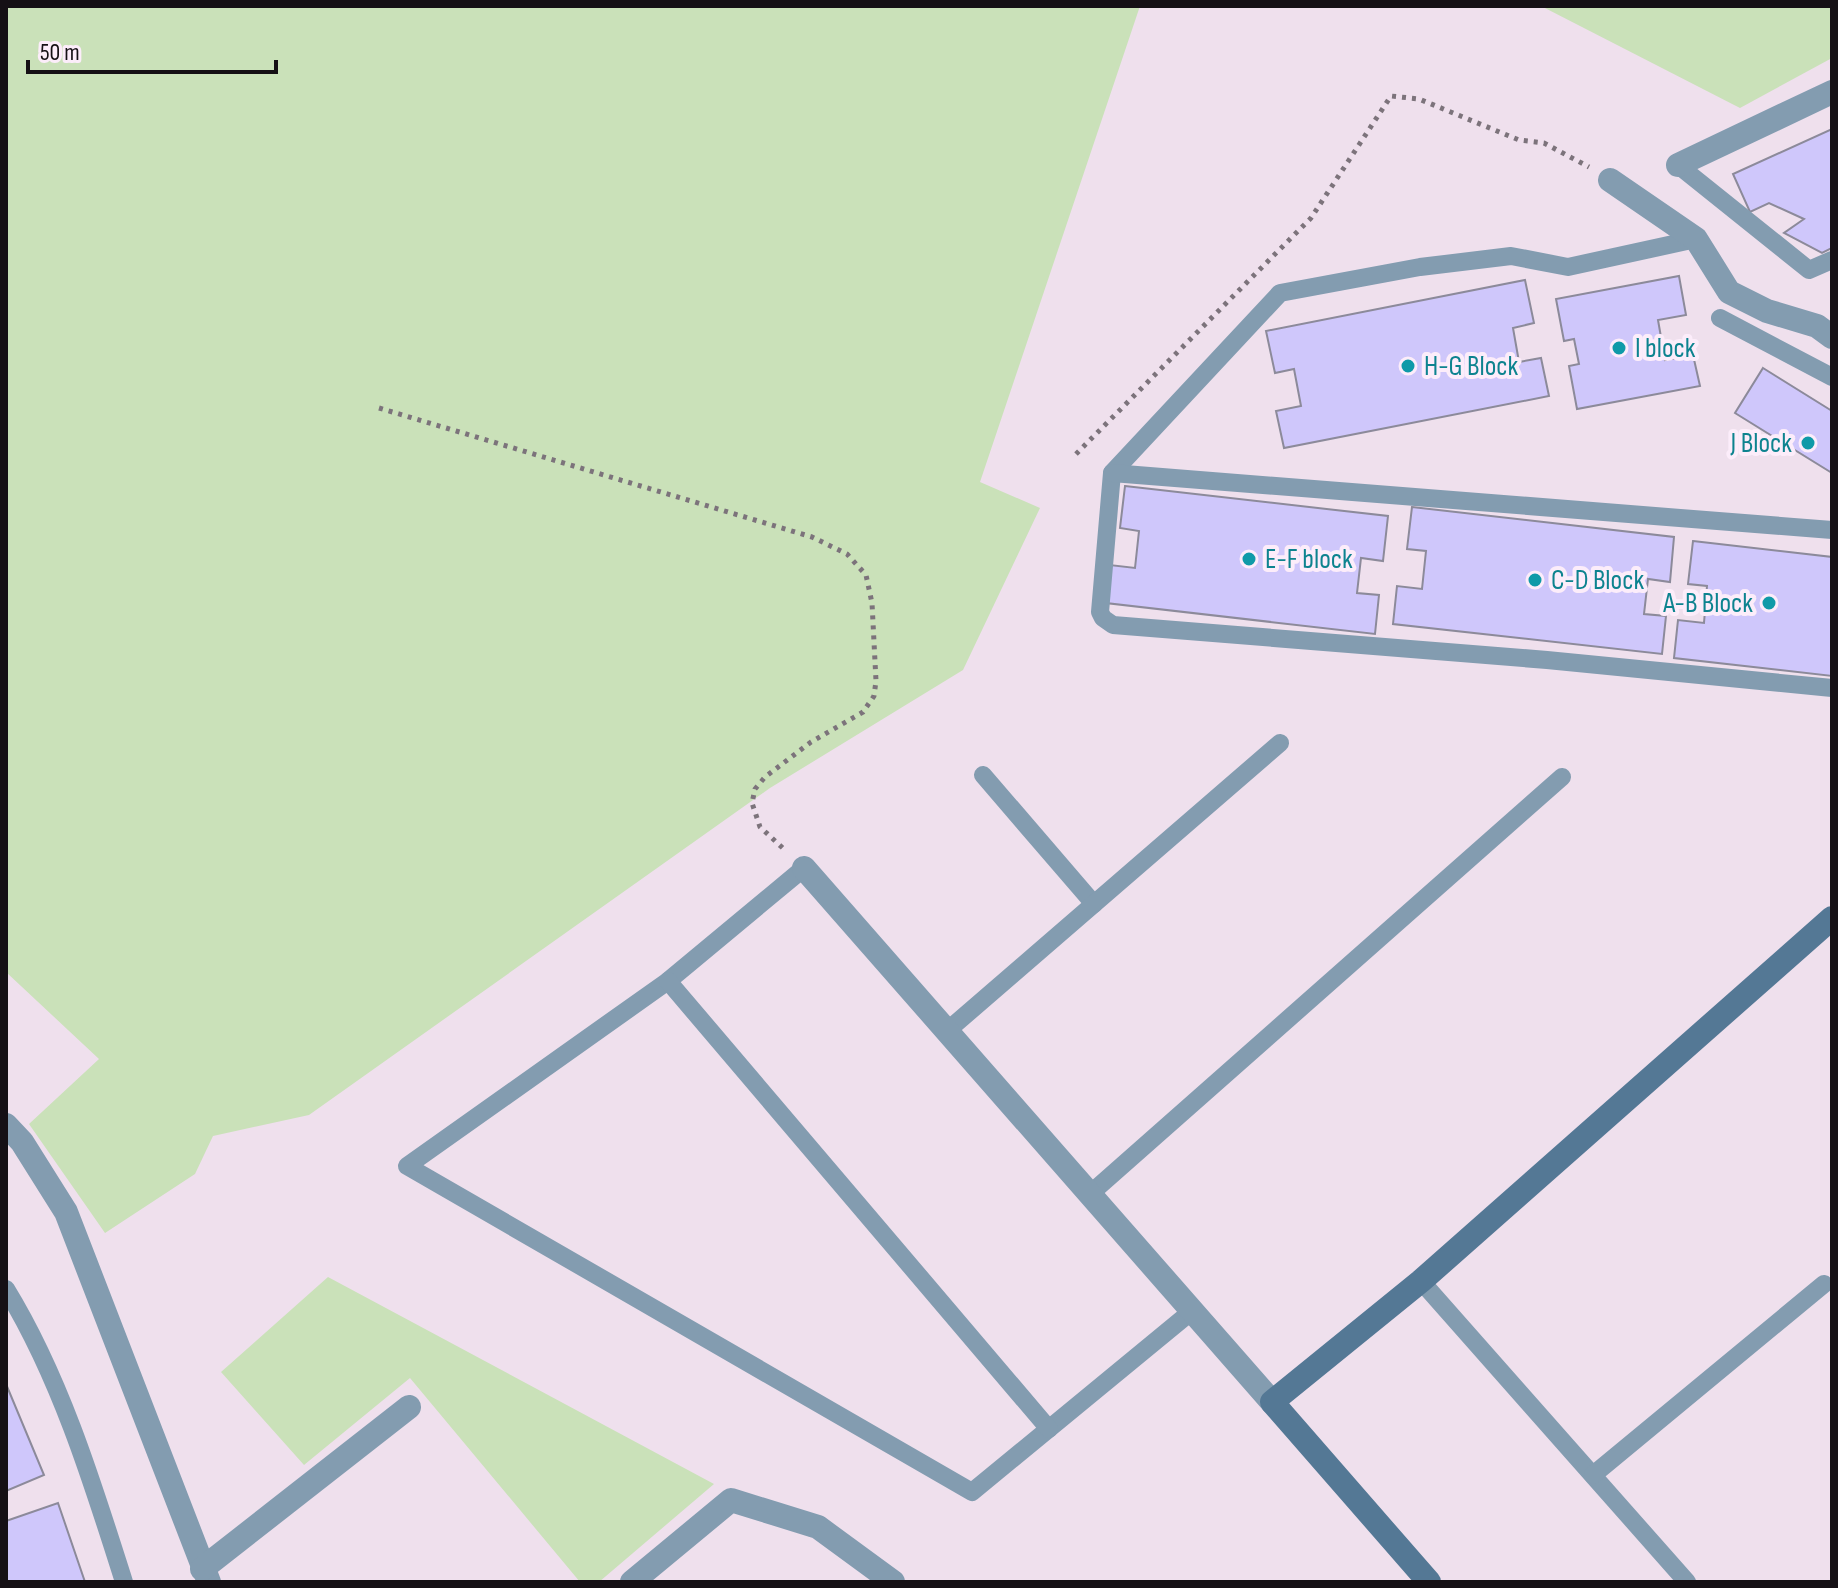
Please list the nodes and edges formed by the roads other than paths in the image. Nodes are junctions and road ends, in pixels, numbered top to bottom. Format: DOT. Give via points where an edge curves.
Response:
graph roads {
  1 [pos="1832,92"];
  2 [pos="1678,165"];
  3 [pos="1610,180"];
  4 [pos="1696,239"];
  5 [pos="1832,260"];
  6 [pos="1720,318"];
  7 [pos="1832,337"];
  8 [pos="1832,377"];
  9 [pos="1112,473"];
  10 [pos="1832,530"];
  11 [pos="1832,688"];
  12 [pos="1280,743"];
  13 [pos="983,775"];
  14 [pos="1562,777"];
  15 [pos="804,868"];
  16 [pos="1094,904"];
  17 [pos="1832,918"];
  18 [pos="668,981"];
  19 [pos="947,1031"];
  20 [pos="6,1125"];
  21 [pos="1090,1194"];
  22 [pos="1421,1281"];
  23 [pos="1824,1284"];
  24 [pos="6,1289"];
  25 [pos="1192,1311"];
  26 [pos="1272,1402"];
  27 [pos="409,1407"];
  28 [pos="1049,1429"];
  29 [pos="1593,1475"];
  30 [pos="206,1576"];
  31 [pos="124,1582"];
  32 [pos="632,1582"];
  33 [pos="893,1582"];
  34 [pos="1429,1582"];
  35 [pos="1687,1582"];
  1 -- 2 [label="street"];
  2 -- 5 [label="lane" via="1809,270"];
  3 -- 4 [label="street"];
  4 -- 7 [label="street" via="1729,292 1767,311 1817,326"];
  4 -- 9 [label="lane" via="1568,267 1511,256 1280,293"];
  6 -- 8 [label="lane"];
  9 -- 10 [label="lane"];
  9 -- 11 [label="lane" via="1100,612 1113,625"];
  12 -- 16 [label="lane"];
  13 -- 16 [label="lane"];
  14 -- 21 [label="lane"];
  15 -- 18 [label="lane"];
  15 -- 19 [label="street"];
  16 -- 19 [label="lane"];
  17 -- 22 [label="street"];
  18 -- 28 [label="lane"];
  18 -- 28 [label="lane" via="407,1166 972,1492"];
  19 -- 21 [label="street"];
  20 -- 30 [label="street" via="66,1212"];
  21 -- 25 [label="street"];
  22 -- 26 [label="street"];
  22 -- 29 [label="lane"];
  23 -- 29 [label="lane"];
  24 -- 31 [label="lane" via="49,1375"];
  25 -- 26 [label="street"];
  25 -- 28 [label="lane"];
  26 -- 34 [label="street"];
  27 -- 30 [label="street"];
  29 -- 35 [label="lane"];
  32 -- 33 [label="street" via="731,1500 818,1527"];
}
